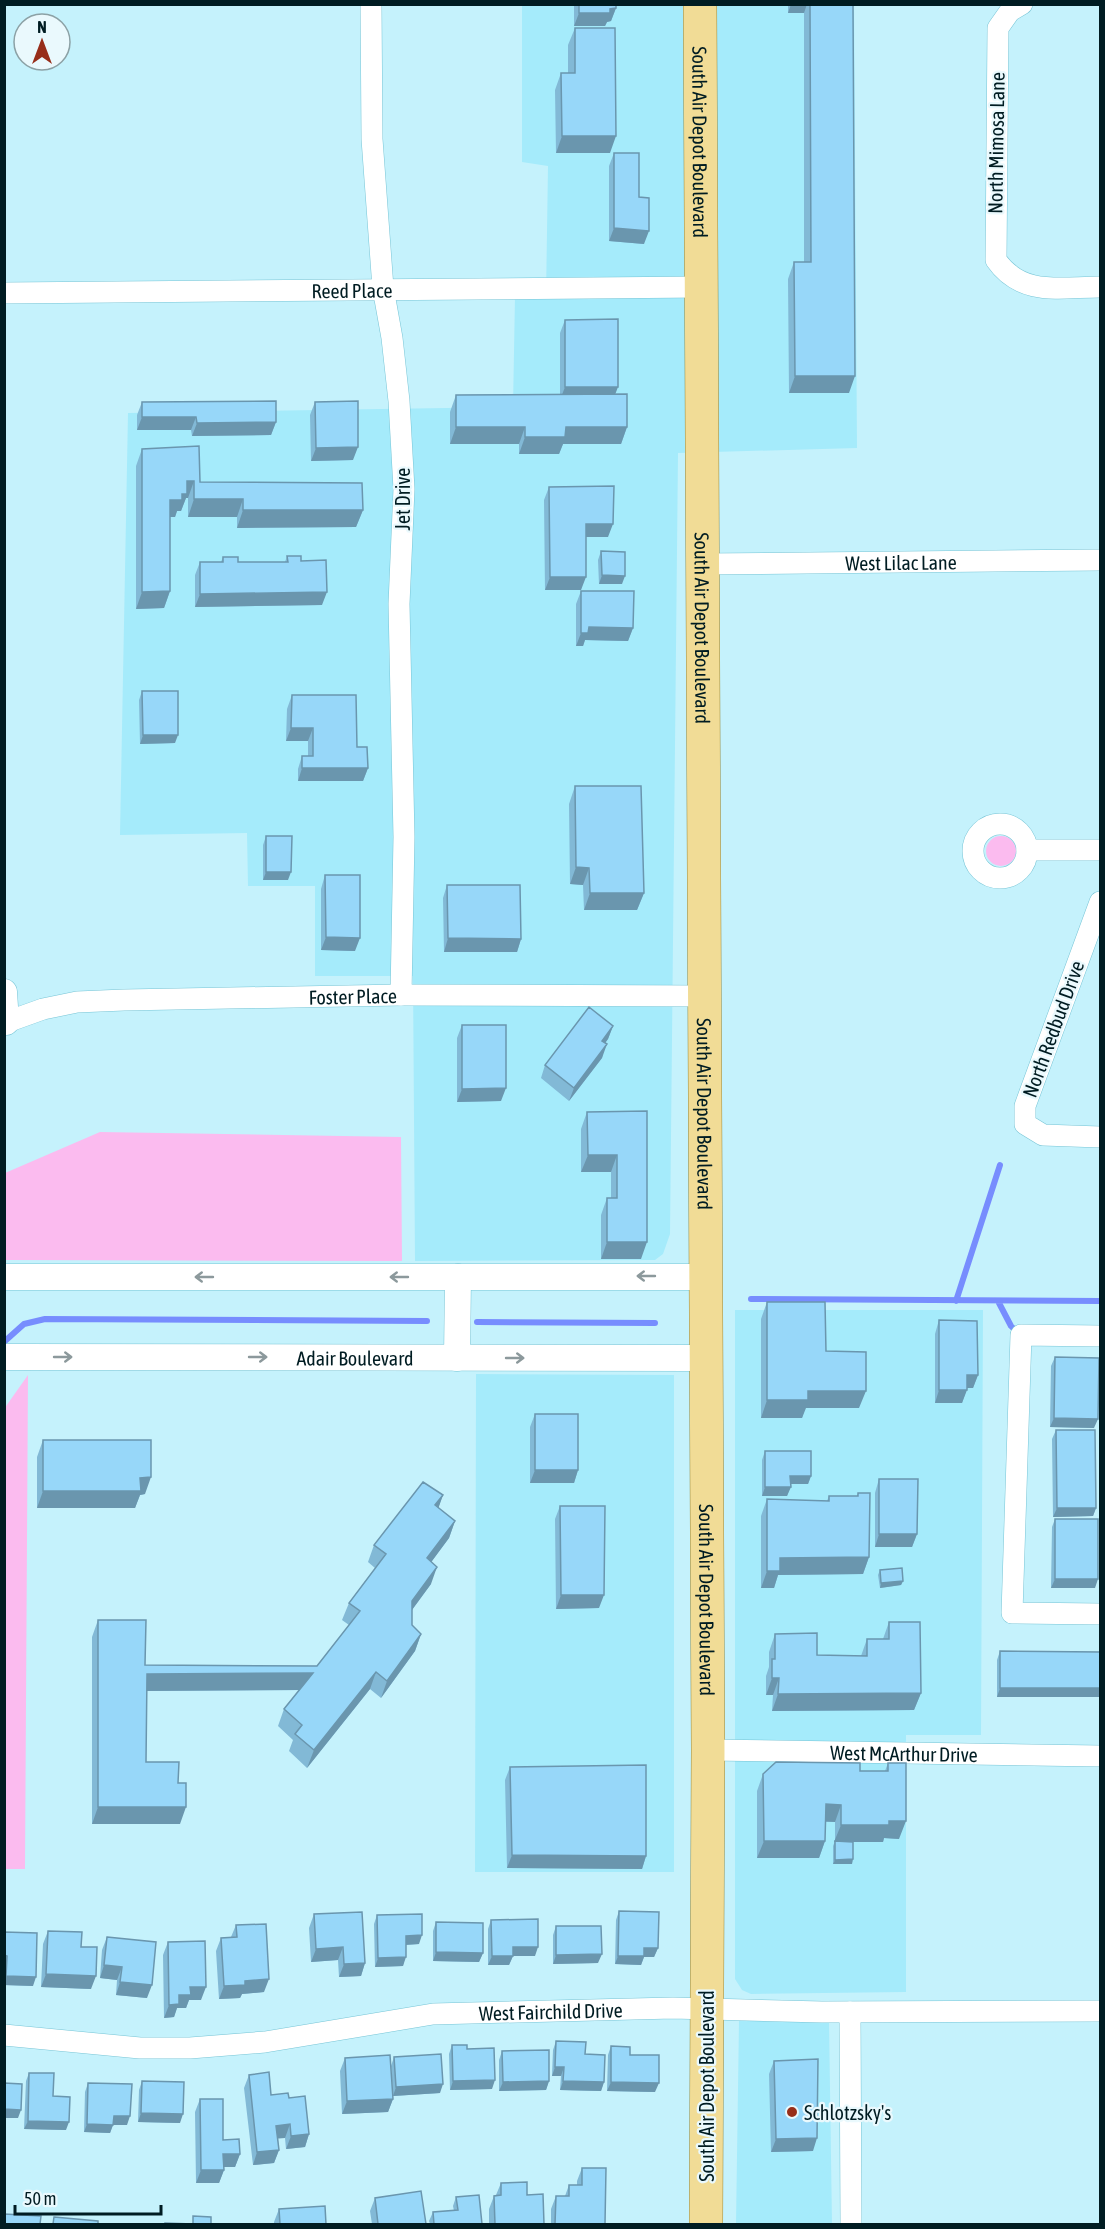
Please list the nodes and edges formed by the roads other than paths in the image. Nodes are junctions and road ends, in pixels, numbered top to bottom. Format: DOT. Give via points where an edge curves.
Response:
graph roads {
  1 [pos="371,4"];
  2 [pos="700,4"];
  3 [pos="1016,8"];
  4 [pos="701,287"];
  5 [pos="1101,287"];
  6 [pos="383,288"];
  7 [pos="4,293"];
  8 [pos="1101,560"];
  9 [pos="702,564"];
  10 [pos="1027,850"];
  11 [pos="1101,850"];
  12 [pos="1101,902"];
  13 [pos="4,992"];
  14 [pos="401,995"];
  15 [pos="704,996"];
  16 [pos="5,1023"];
  17 [pos="1101,1137"];
  18 [pos="4,1277"];
  19 [pos="458,1277"];
  20 [pos="704,1277"];
  21 [pos="1101,1336"];
  22 [pos="4,1357"];
  23 [pos="457,1358"];
  24 [pos="704,1358"];
  25 [pos="1101,1614"];
  26 [pos="708,1750"];
  27 [pos="1101,1756"];
  28 [pos="706,2010"];
  29 [pos="1101,2011"];
  30 [pos="850,2012"];
  31 [pos="4,2035"];
  32 [pos="706,2224"];
  33 [pos="851,2224"];
  1 -- 6 [label="street, Jet Drive" via="372,139"];
  2 -- 4 [label="main road, South Air Depot Boulevard"];
  3 -- 5 [label="street, North Mimosa Lane" via="998,28 996,260 1006,275 1031,287"];
  4 -- 6 [label="street, Reed Place"];
  4 -- 9 [label="main road, South Air Depot Boulevard"];
  6 -- 7 [label="street, Reed Place"];
  6 -- 14 [label="street, Jet Drive" via="397,380 404,489 399,604 404,837"];
  8 -- 9 [label="street, West Lilac Lane"];
  9 -- 15 [label="main road, South Air Depot Boulevard"];
  10 -- 11 [label="street"];
  12 -- 17 [label="street, North Redbud Drive" via="1025,1106 1025,1124 1043,1135"];
  13 -- 16 [label="street"];
  14 -- 15 [label="street, Foster Place"];
  14 -- 16 [label="street, Foster Place" via="77,1002"];
  15 -- 20 [label="main road, South Air Depot Boulevard"];
  19 -- 18 [label="street, one-way"];
  20 -- 19 [label="street, one-way"];
  19 -- 23 [label="street"];
  20 -- 24 [label="main road, South Air Depot Boulevard"];
  21 -- 25 [label="street" via="1021,1335 1012,1613"];
  22 -- 23 [label="street, Adair Boulevard, one-way"];
  23 -- 24 [label="street, Adair Boulevard, one-way"];
  24 -- 26 [label="main road, South Air Depot Boulevard"];
  26 -- 27 [label="street, West McArthur Drive"];
  26 -- 28 [label="main road, South Air Depot Boulevard"];
  28 -- 30 [label="street, West Fairchild Drive"];
  28 -- 31 [label="street, West Fairchild Drive" via="433,2014 265,2042 190,2048 140,2048"];
  28 -- 32 [label="main road, South Air Depot Boulevard"];
  29 -- 30 [label="street, West Fairchild Drive"];
  30 -- 33 [label="street"];
}
